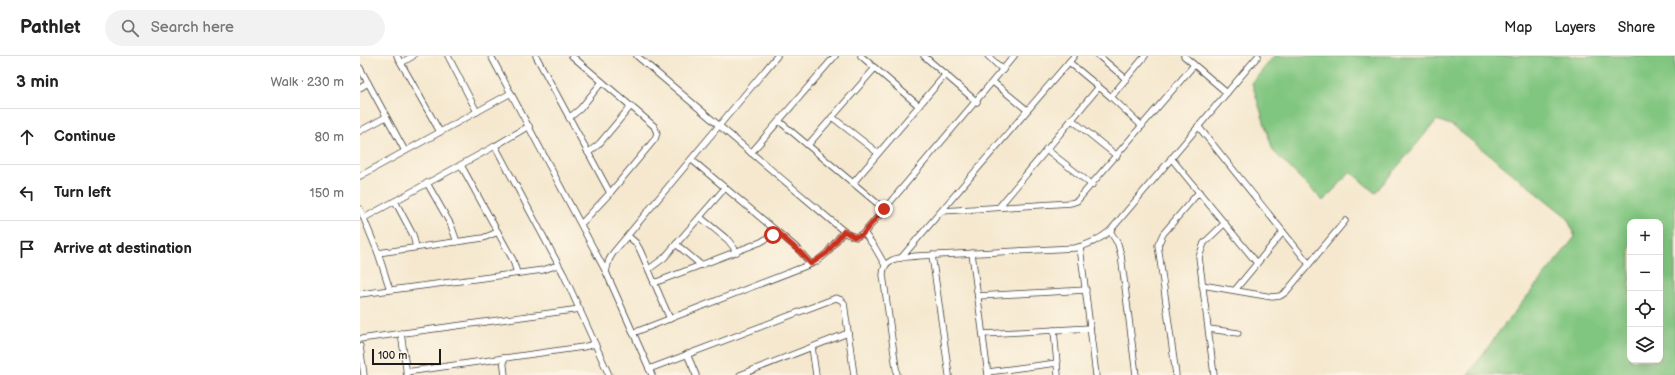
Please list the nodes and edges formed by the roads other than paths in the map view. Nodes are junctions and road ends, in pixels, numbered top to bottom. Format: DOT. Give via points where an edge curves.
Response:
graph roads {
  1 [pos="397,56"];
  2 [pos="413,56"];
  3 [pos="448,56"];
  4 [pos="493,56"];
  5 [pos="536,56"];
  6 [pos="572,56"];
  7 [pos="637,56"];
  8 [pos="777,56"];
  9 [pos="835,56"];
  10 [pos="861,56"];
  11 [pos="924,56"];
  12 [pos="988,56"];
  13 [pos="1014,56"];
  14 [pos="1074,56"];
  15 [pos="1099,56"];
  16 [pos="1145,56"];
  17 [pos="1184,56"];
  18 [pos="1258,56"];
  19 [pos="401,62"];
  20 [pos="1068,62"];
  21 [pos="1194,65"];
  22 [pos="360,68"];
  23 [pos="875,68"];
  24 [pos="1003,70"];
  25 [pos="946,74"];
  26 [pos="1126,79"];
  27 [pos="602,82"];
  28 [pos="993,82"];
  29 [pos="368,83"];
  30 [pos="360,88"];
  31 [pos="1098,88"];
  32 [pos="511,93"];
  33 [pos="1226,93"];
  34 [pos="1111,97"];
  35 [pos="977,102"];
  36 [pos="631,106"];
  37 [pos="919,106"];
  38 [pos="1027,110"];
  39 [pos="477,112"];
  40 [pos="386,117"];
  41 [pos="832,117"];
  42 [pos="569,118"];
  43 [pos="1071,119"];
  44 [pos="779,120"];
  45 [pos="528,126"];
  46 [pos="719,126"];
  47 [pos="1142,126"];
  48 [pos="1198,126"];
  49 [pos="360,131"];
  50 [pos="440,132"];
  51 [pos="808,145"];
  52 [pos="495,146"];
  53 [pos="1046,149"];
  54 [pos="405,151"];
  55 [pos="588,153"];
  56 [pos="751,153"];
  57 [pos="878,154"];
  58 [pos="1116,156"];
  59 [pos="1171,158"];
  60 [pos="692,160"];
  61 [pos="461,165"];
  62 [pos="360,176"];
  63 [pos="427,183"];
  64 [pos="853,183"];
  65 [pos="1092,185"];
  66 [pos="725,188"];
  67 [pos="1200,192"];
  68 [pos="610,193"];
  69 [pos="395,201"];
  70 [pos="999,207"];
  71 [pos="360,209"];
  72 [pos="884,209"];
  73 [pos="942,211"];
  74 [pos="700,217"];
  75 [pos="364,218"];
  76 [pos="1345,221"];
  77 [pos="1225,223"];
  78 [pos="581,224"];
  79 [pos="844,231"];
  80 [pos="1110,231"];
  81 [pos="498,232"];
  82 [pos="777,232"];
  83 [pos="1283,232"];
  84 [pos="864,233"];
  85 [pos="628,236"];
  86 [pos="457,242"];
  87 [pos="676,244"];
  88 [pos="416,247"];
  89 [pos="1080,247"];
  90 [pos="737,252"];
  91 [pos="378,253"];
  92 [pos="972,253"];
  93 [pos="932,255"];
  94 [pos="901,258"];
  95 [pos="1257,263"];
  96 [pos="811,264"];
  97 [pos="1309,264"];
  98 [pos="558,265"];
  99 [pos="701,265"];
  100 [pos="885,265"];
  101 [pos="649,269"];
  102 [pos="606,272"];
  103 [pos="517,273"];
  104 [pos="654,283"];
  105 [pos="1202,285"];
  106 [pos="390,290"];
  107 [pos="1086,290"];
  108 [pos="1235,290"];
  109 [pos="360,294"];
  110 [pos="978,296"];
  111 [pos="580,310"];
  112 [pos="670,319"];
  113 [pos="1090,328"];
  114 [pos="1209,329"];
  115 [pos="1054,330"];
  116 [pos="401,333"];
  117 [pos="633,333"];
  118 [pos="848,333"];
  119 [pos="1238,333"];
  120 [pos="983,334"];
  121 [pos="360,339"];
  122 [pos="595,344"];
  123 [pos="360,346"];
  124 [pos="812,347"];
  125 [pos="687,354"];
  126 [pos="503,358"];
  127 [pos="1057,363"];
  128 [pos="649,369"];
  129 [pos="406,373"];
  130 [pos="988,374"];
  131 [pos="364,375"];
  132 [pos="505,375"];
  133 [pos="609,375"];
  134 [pos="652,375"];
  135 [pos="696,375"];
  136 [pos="740,375"];
  137 [pos="816,375"];
  138 [pos="854,375"];
  139 [pos="898,375"];
  140 [pos="949,375"];
  141 [pos="1058,375"];
  142 [pos="1096,375"];
  143 [pos="1136,375"];
  144 [pos="1176,375"];
  145 [pos="1214,375"];
  1 -- 19 [label="street"];
  2 -- 19 [label="street"];
  3 -- 39 [label="street"];
  4 -- 32 [label="street"];
  5 -- 42 [label="street"];
  6 -- 27 [label="street"];
  7 -- 46 [label="street"];
  8 -- 46 [label="street"];
  9 -- 44 [label="street"];
  10 -- 23 [label="street"];
  11 -- 25 [label="street"];
  12 -- 24 [label="street"];
  13 -- 24 [label="street"];
  14 -- 20 [label="street"];
  15 -- 26 [label="street"];
  16 -- 26 [label="street"];
  17 -- 21 [label="street"];
  18 -- 33 [label="street"];
  19 -- 50 [label="street"];
  20 -- 31 [label="street"];
  20 -- 38 [label="street"];
  21 -- 33 [label="street"];
  21 -- 47 [label="street"];
  22 -- 29 [label="street"];
  23 -- 37 [label="street"];
  23 -- 41 [label="street"];
  24 -- 28 [label="street"];
  25 -- 35 [label="street"];
  25 -- 37 [label="street"];
  26 -- 34 [label="street"];
  27 -- 36 [label="street"];
  27 -- 42 [label="street" via="580,109"];
  28 -- 35 [label="street"];
  28 -- 38 [label="street"];
  29 -- 30 [label="street"];
  29 -- 40 [label="street"];
  31 -- 34 [label="street"];
  31 -- 43 [label="street"];
  32 -- 39 [label="street"];
  32 -- 45 [label="street"];
  33 -- 48 [label="street"];
  34 -- 47 [label="street"];
  35 -- 72 [label="street"];
  36 -- 55 [label="street" via="599,144"];
  36 -- 68 [label="street" via="654,126 657,135"];
  37 -- 57 [label="street"];
  38 -- 73 [label="street"];
  39 -- 50 [label="street"];
  40 -- 49 [label="street"];
  40 -- 54 [label="street"];
  41 -- 51 [label="street"];
  41 -- 57 [label="street"];
  42 -- 55 [label="street"];
  43 -- 53 [label="street"];
  43 -- 58 [label="street"];
  44 -- 51 [label="street"];
  44 -- 56 [label="street"];
  45 -- 52 [label="street"];
  45 -- 78 [label="street"];
  46 -- 56 [label="street"];
  46 -- 60 [label="street"];
  47 -- 58 [label="street"];
  48 -- 59 [label="street"];
  48 -- 83 [label="street"];
  50 -- 54 [label="street"];
  51 -- 64 [label="street"];
  52 -- 61 [label="street"];
  52 -- 98 [label="street"];
  53 -- 65 [label="street"];
  53 -- 70 [label="street"];
  54 -- 62 [label="street"];
  55 -- 68 [label="street"];
  56 -- 79 [label="street"];
  57 -- 64 [label="street"];
  58 -- 65 [label="street"];
  59 -- 67 [label="street"];
  59 -- 80 [label="street"];
  60 -- 66 [label="street"];
  60 -- 85 [label="street"];
  61 -- 63 [label="street"];
  61 -- 81 [label="street"];
  63 -- 69 [label="street"];
  63 -- 86 [label="street" via="451,225"];
  64 -- 72 [label="street"];
  65 -- 70 [label="street" via="1072,203"];
  66 -- 74 [label="street"];
  66 -- 82 [label="street"];
  67 -- 77 [label="street"];
  67 -- 144 [label="street" via="1163,234 1158,245"];
  68 -- 78 [label="street"];
  69 -- 75 [label="street"];
  69 -- 88 [label="street" via="413,235"];
  70 -- 73 [label="street"];
  71 -- 75 [label="street"];
  72 -- 84 [label="street"];
  73 -- 94 [label="street"];
  74 -- 87 [label="street"];
  74 -- 90 [label="street" via="728,240"];
  75 -- 91 [label="street"];
  76 -- 97 [label="street"];
  77 -- 95 [label="street"];
  77 -- 105 [label="street" via="1201,249 1199,261"];
  78 -- 102 [label="street"];
  79 -- 84 [label="street" via="854,237"];
  79 -- 96 [label="street" via="827,253"];
  80 -- 89 [label="street" via="1096,241"];
  80 -- 143 [label="street" via="1121,255"];
  81 -- 86 [label="street" via="487,237"];
  81 -- 103 [label="street"];
  82 -- 90 [label="street"];
  82 -- 96 [label="street"];
  83 -- 95 [label="street"];
  83 -- 97 [label="street"];
  84 -- 100 [label="street"];
  85 -- 101 [label="street" via="638,246"];
  85 -- 102 [label="street" via="611,257"];
  86 -- 88 [label="street"];
  87 -- 99 [label="street"];
  87 -- 101 [label="street" via="661,262"];
  88 -- 91 [label="street"];
  89 -- 92 [label="street"];
  89 -- 107 [label="street"];
  90 -- 99 [label="street"];
  91 -- 106 [label="street"];
  92 -- 93 [label="street"];
  92 -- 110 [label="street"];
  93 -- 94 [label="street"];
  93 -- 140 [label="street"];
  94 -- 100 [label="street" via="892,259"];
  95 -- 108 [label="street"];
  96 -- 112 [label="street"];
  97 -- 108 [label="street" via="1280,296 1272,297"];
  98 -- 103 [label="street"];
  98 -- 111 [label="street"];
  99 -- 104 [label="street"];
  100 -- 139 [label="street" via="883,276"];
  101 -- 104 [label="street"];
  102 -- 117 [label="street"];
  103 -- 106 [label="street"];
  104 -- 112 [label="street"];
  105 -- 108 [label="street"];
  105 -- 114 [label="street"];
  106 -- 109 [label="street"];
  107 -- 110 [label="street"];
  107 -- 113 [label="street"];
  110 -- 120 [label="street"];
  111 -- 116 [label="street"];
  111 -- 122 [label="street"];
  112 -- 117 [label="street"];
  113 -- 115 [label="street"];
  113 -- 142 [label="street"];
  114 -- 119 [label="street"];
  114 -- 145 [label="street"];
  115 -- 120 [label="street"];
  115 -- 127 [label="street"];
  116 -- 121 [label="street"];
  116 -- 129 [label="street"];
  117 -- 128 [label="street"];
  118 -- 124 [label="street"];
  118 -- 125 [label="street" via="844,303 840,299 834,299"];
  118 -- 138 [label="street"];
  120 -- 130 [label="street"];
  122 -- 126 [label="street"];
  122 -- 133 [label="street"];
  123 -- 131 [label="street"];
  124 -- 136 [label="street"];
  124 -- 137 [label="street"];
  125 -- 128 [label="street"];
  125 -- 135 [label="street"];
  126 -- 129 [label="street"];
  126 -- 132 [label="street"];
  127 -- 130 [label="street"];
  127 -- 141 [label="street"];
  128 -- 134 [label="street"];
}
